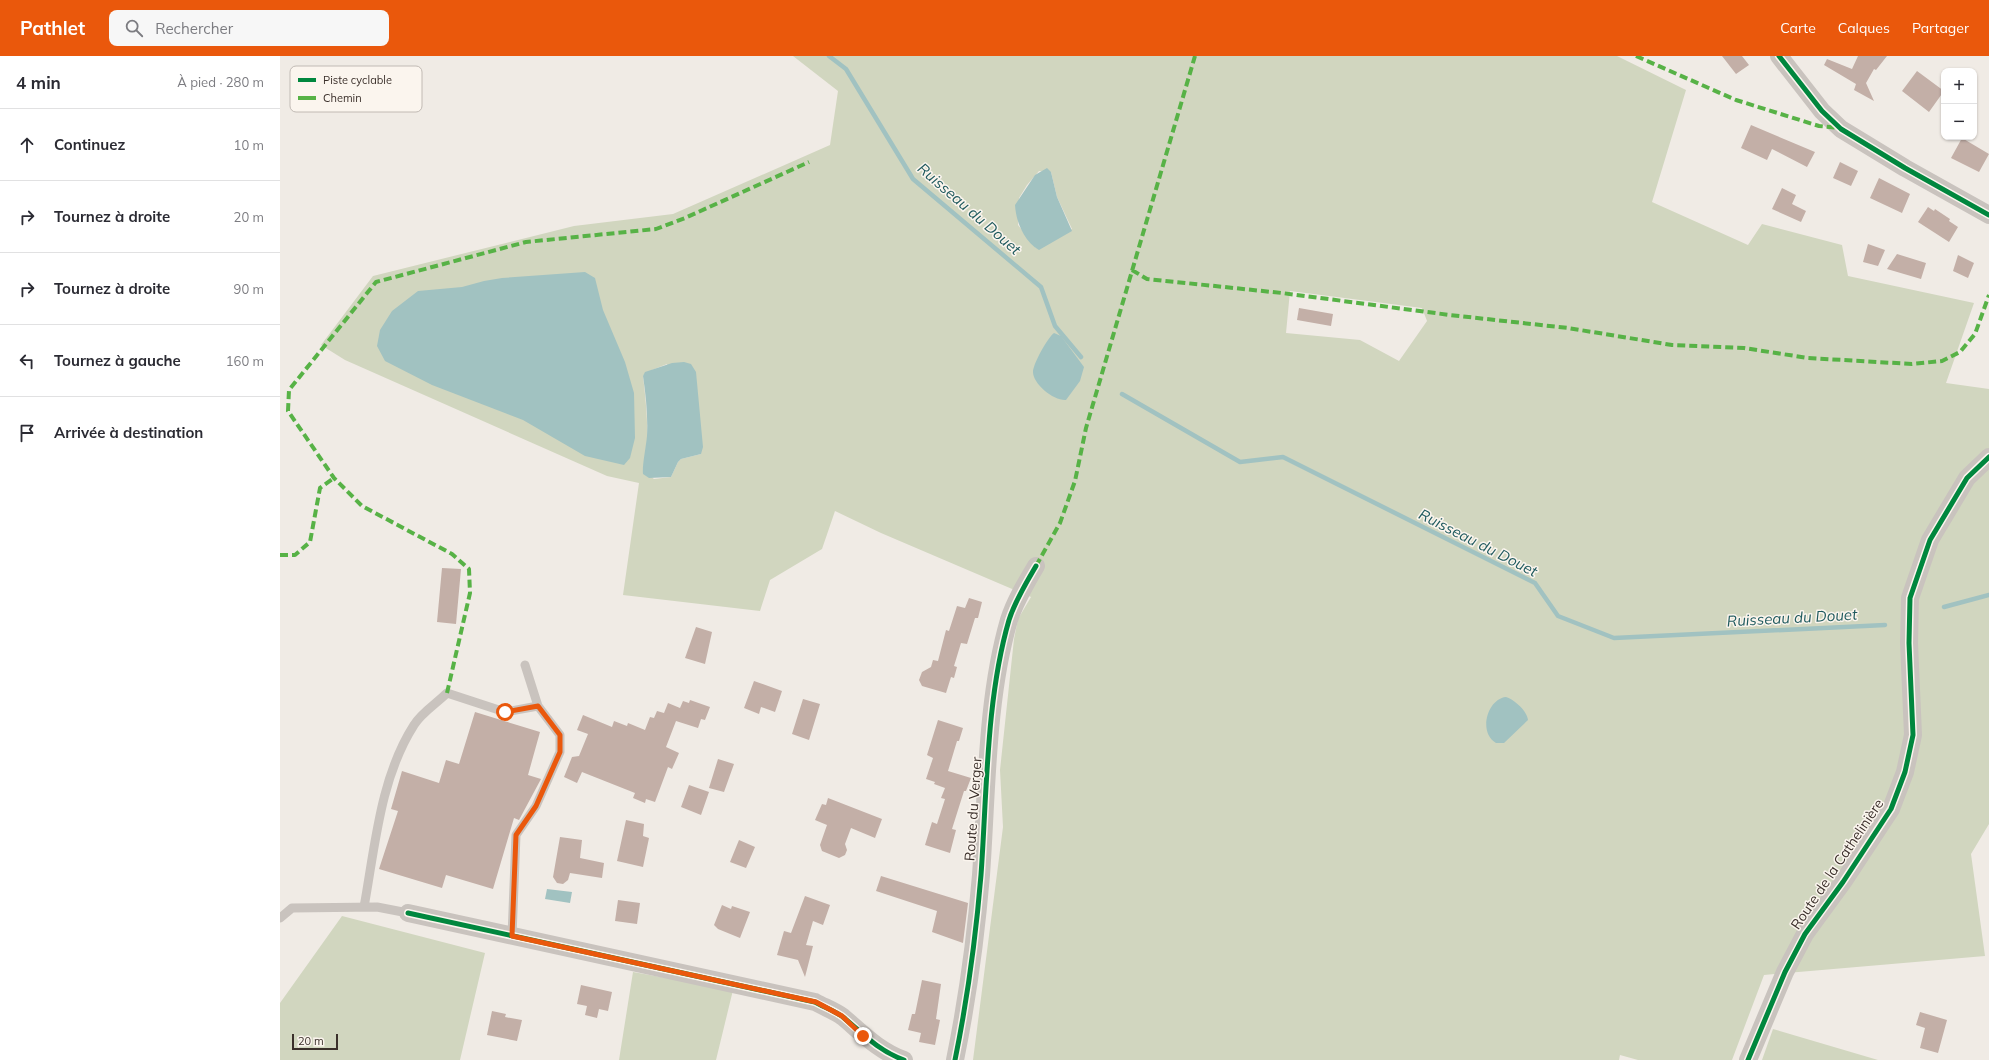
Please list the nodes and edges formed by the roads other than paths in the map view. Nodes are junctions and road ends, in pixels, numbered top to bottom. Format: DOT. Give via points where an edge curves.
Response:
graph roads {
  1 [pos="1779,56"];
  2 [pos="1989,215"];
  3 [pos="1989,457"];
  4 [pos="1036,566"];
  5 [pos="525,665"];
  6 [pos="538,706"];
  7 [pos="364,907"];
  8 [pos="408,913"];
  9 [pos="280,918"];
  10 [pos="512,936"];
  11 [pos="904,1060"];
  12 [pos="955,1060"];
  13 [pos="1748,1060"];
  1 -- 2 [label="street" via="1822,110 1841,128 1905,168"];
  3 -- 13 [label="street, Route de la Cathelinière" via="1967,478 1930,540 1910,598 1913,735 1905,772 1891,809 1805,934 1785,972"];
  4 -- 12 [label="street, Route du Verger" via="1021,591 1010,619 1000,658 991,722 981,877"];
  5 -- 6 [label="lane"];
  6 -- 7 [label="lane" via="505,712 447,693 415,724 400,750 385,794"];
  6 -- 10 [label="lane" via="560,735 560,752 536,806 516,835"];
  7 -- 8 [label="lane"];
  7 -- 9 [label="lane" via="292,908"];
  8 -- 10 [label="street"];
  10 -- 11 [label="street" via="816,1002 842,1016 863,1036 888,1054"];
}
